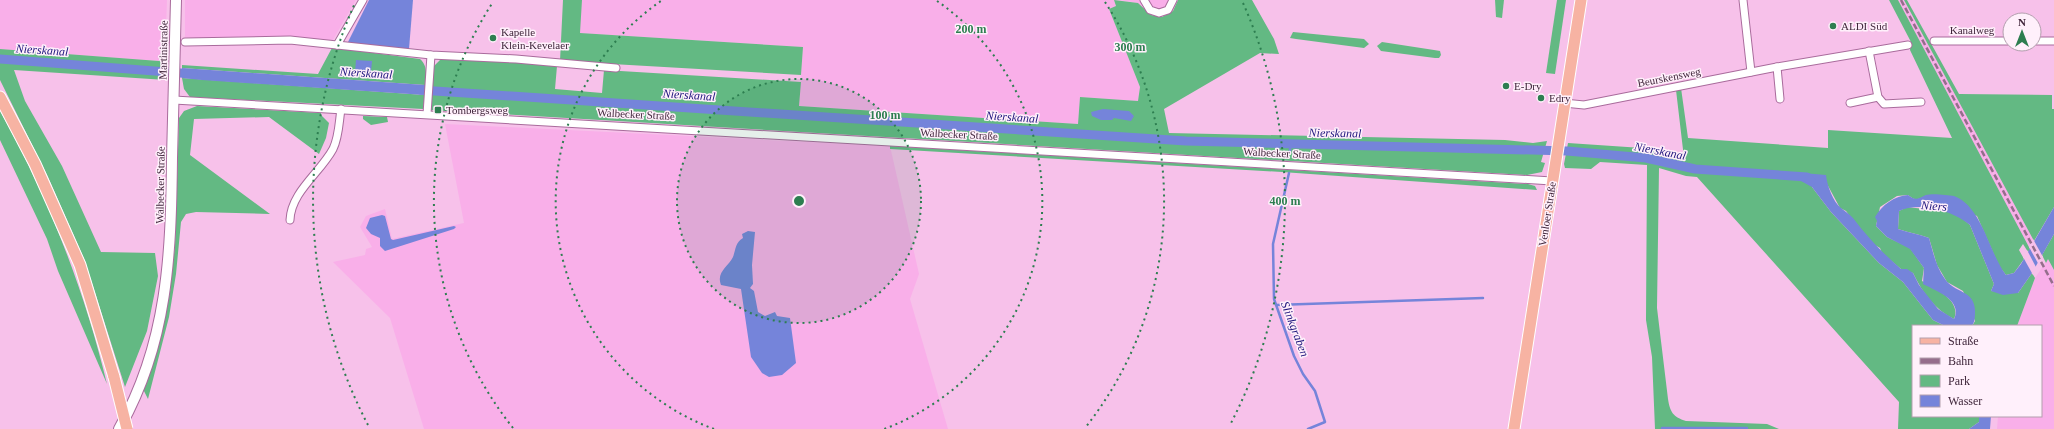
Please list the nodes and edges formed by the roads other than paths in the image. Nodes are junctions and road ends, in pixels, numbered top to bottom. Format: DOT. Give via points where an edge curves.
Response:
graph roads {
  1 [pos="176,0"];
  2 [pos="363,0"];
  3 [pos="1144,0"];
  4 [pos="1173,0"];
  5 [pos="1581,0"];
  6 [pos="1743,0"];
  7 [pos="1934,41"];
  8 [pos="2002,41"];
  9 [pos="2042,41"];
  10 [pos="2054,41"];
  11 [pos="185,42"];
  12 [pos="337,45"];
  13 [pos="1908,45"];
  14 [pos="1869,52"];
  15 [pos="431,55"];
  16 [pos="1777,67"];
  17 [pos="616,68"];
  18 [pos="1751,72"];
  19 [pos="0,97"];
  20 [pos="1878,97"];
  21 [pos="1780,99"];
  22 [pos="174,100"];
  23 [pos="1921,102"];
  24 [pos="1564,103"];
  25 [pos="1850,103"];
  26 [pos="341,109"];
  27 [pos="427,114"];
  28 [pos="1552,181"];
  29 [pos="290,220"];
  30 [pos="119,429"];
  31 [pos="127,429"];
  32 [pos="1514,429"];
  1 -- 22 [label="main road, Martinistraße"];
  2 -- 12 [label="street"];
  3 -- 4 [label="street" via="1150,10 1159,13 1168,10"];
  5 -- 24 [label="main road, Venloer Straße"];
  6 -- 18 [label="street"];
  7 -- 8 [label="street, Kanalweg"];
  9 -- 10 [label="street"];
  11 -- 12 [label="street" via="290,40"];
  12 -- 15 [label="street"];
  13 -- 14 [label="street, Beurskensweg"];
  14 -- 16 [label="street, Beurskensweg"];
  14 -- 20 [label="street"];
  15 -- 17 [label="street"];
  15 -- 27 [label="street"];
  16 -- 18 [label="street, Beurskensweg"];
  16 -- 21 [label="street"];
  18 -- 24 [label="street, Beurskensweg" via="1584,105"];
  19 -- 31 [label="main road, bridge" via="35,164 80,265"];
  20 -- 23 [label="street" via="1884,104"];
  20 -- 25 [label="street"];
  22 -- 26 [label="street, Walbecker Straße"];
  22 -- 30 [label="main road, Walbecker Straße" via="170,250 162,313 145,371"];
  24 -- 28 [label="main road, Venloer Straße"];
  26 -- 27 [label="street, Walbecker Straße"];
  26 -- 29 [label="street" via="334,147 293,204"];
  27 -- 28 [label="street, Walbecker Straße"];
  28 -- 32 [label="main road, Venloer Straße"];
}
